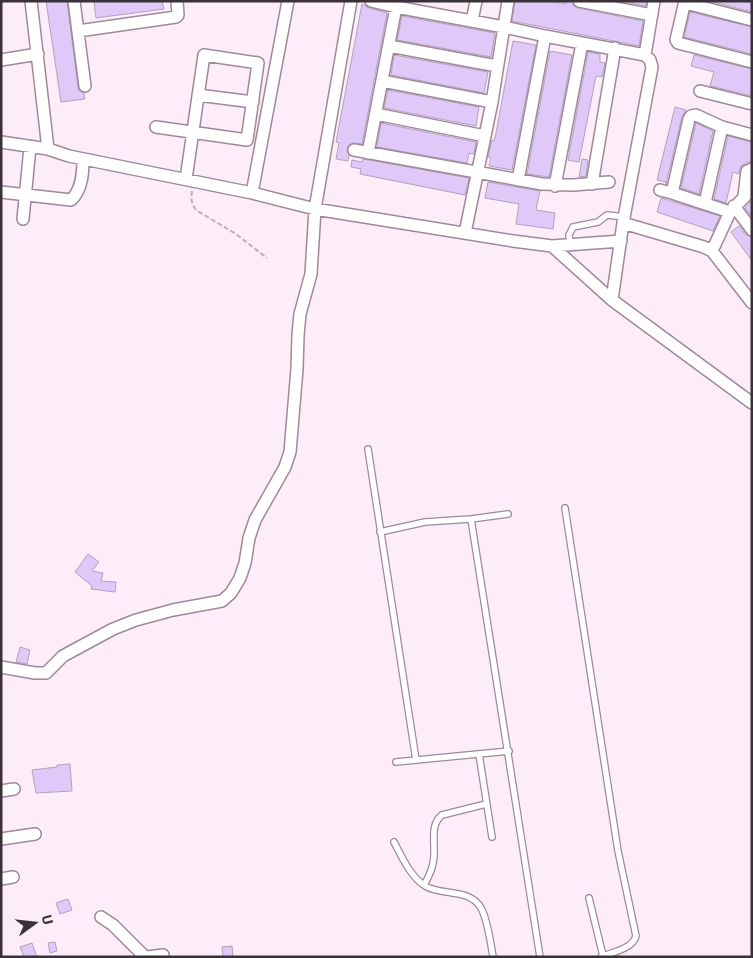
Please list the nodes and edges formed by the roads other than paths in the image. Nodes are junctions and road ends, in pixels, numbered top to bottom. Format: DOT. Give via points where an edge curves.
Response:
graph roads {
  1 [pos="31,1"];
  2 [pos="74,1"];
  3 [pos="176,1"];
  4 [pos="288,1"];
  5 [pos="351,1"];
  6 [pos="371,1"];
  7 [pos="476,1"];
  8 [pos="508,1"];
  9 [pos="579,1"];
  10 [pos="654,1"];
  11 [pos="685,2"];
  12 [pos="396,8"];
  13 [pos="652,16"];
  14 [pos="752,20"];
  15 [pos="472,21"];
  16 [pos="504,26"];
  17 [pos="78,31"];
  18 [pos="545,36"];
  19 [pos="582,43"];
  20 [pos="389,46"];
  21 [pos="615,48"];
  22 [pos="38,54"];
  23 [pos="645,55"];
  24 [pos="1,60"];
  25 [pos="752,62"];
  26 [pos="497,66"];
  27 [pos="382,81"];
  28 [pos="85,86"];
  29 [pos="700,91"];
  30 [pos="198,95"];
  31 [pos="253,102"];
  32 [pos="492,102"];
  33 [pos="752,104"];
  34 [pos="376,114"];
  35 [pos="156,127"];
  36 [pos="722,127"];
  37 [pos="192,132"];
  38 [pos="1,135"];
  39 [pos="752,135"];
  40 [pos="485,136"];
  41 [pos="1,142"];
  42 [pos="48,146"];
  43 [pos="30,148"];
  44 [pos="354,150"];
  45 [pos="368,153"];
  46 [pos="83,159"];
  47 [pos="752,169"];
  48 [pos="476,174"];
  49 [pos="189,180"];
  50 [pos="518,180"];
  51 [pos="610,182"];
  52 [pos="592,184"];
  53 [pos="555,186"];
  54 [pos="660,190"];
  55 [pos="1,192"];
  56 [pos="748,192"];
  57 [pos="252,193"];
  58 [pos="672,193"];
  59 [pos="26,194"];
  60 [pos="704,203"];
  61 [pos="314,209"];
  62 [pos="732,209"];
  63 [pos="23,219"];
  64 [pos="624,220"];
  65 [pos="752,230"];
  66 [pos="465,233"];
  67 [pos="621,241"];
  68 [pos="570,245"];
  69 [pos="552,246"];
  70 [pos="712,252"];
  71 [pos="612,300"];
  72 [pos="752,303"];
  73 [pos="752,404"];
  74 [pos="368,449"];
  75 [pos="565,508"];
  76 [pos="508,514"];
  77 [pos="471,519"];
  78 [pos="380,532"];
  79 [pos="1,667"];
  80 [pos="509,751"];
  81 [pos="479,754"];
  82 [pos="416,760"];
  83 [pos="396,762"];
  84 [pos="14,789"];
  85 [pos="1,791"];
  86 [pos="486,804"];
  87 [pos="36,834"];
  88 [pos="492,837"];
  89 [pos="1,839"];
  90 [pos="394,842"];
  91 [pos="424,885"];
  92 [pos="589,898"];
  93 [pos="101,917"];
  94 [pos="163,955"];
  95 [pos="602,956"];
  96 [pos="146,957"];
  97 [pos="494,957"];
  98 [pos="540,957"];
  1 -- 22 [label="street"];
  2 -- 17 [label="street"];
  3 -- 17 [label="street" via="176,17"];
  4 -- 57 [label="street"];
  5 -- 61 [label="street"];
  6 -- 12 [label="street"];
  7 -- 15 [label="street"];
  8 -- 16 [label="street"];
  9 -- 13 [label="street"];
  10 -- 13 [label="street"];
  11 -- 14 [label="street"];
  11 -- 25 [label="street" via="678,43"];
  12 -- 15 [label="street"];
  12 -- 20 [label="street"];
  13 -- 23 [label="street"];
  15 -- 16 [label="street"];
  16 -- 18 [label="street"];
  16 -- 26 [label="street"];
  17 -- 28 [label="street"];
  18 -- 19 [label="street"];
  18 -- 50 [label="street"];
  19 -- 21 [label="street"];
  19 -- 53 [label="street"];
  20 -- 26 [label="street"];
  20 -- 27 [label="street"];
  21 -- 23 [label="street"];
  21 -- 52 [label="street"];
  22 -- 24 [label="street"];
  22 -- 42 [label="street"];
  23 -- 64 [label="street" via="652,67"];
  26 -- 32 [label="street"];
  27 -- 32 [label="street"];
  27 -- 34 [label="street"];
  29 -- 33 [label="street"];
  30 -- 31 [label="street"];
  30 -- 31 [label="street" via="204,54 258,63"];
  30 -- 37 [label="street"];
  31 -- 37 [label="street" via="247,140"];
  32 -- 40 [label="street"];
  34 -- 40 [label="street"];
  34 -- 45 [label="street"];
  35 -- 37 [label="street"];
  36 -- 39 [label="street"];
  36 -- 58 [label="street" via="696,115 690,117"];
  36 -- 60 [label="street"];
  37 -- 49 [label="street"];
  38 -- 42 [label="street"];
  40 -- 48 [label="street"];
  41 -- 43 [label="street"];
  42 -- 43 [label="street"];
  42 -- 46 [label="street"];
  43 -- 59 [label="street"];
  44 -- 45 [label="street"];
  45 -- 48 [label="street"];
  46 -- 49 [label="street"];
  46 -- 59 [label="street" via="82,180 73,199"];
  47 -- 56 [label="street" via="747,171"];
  48 -- 50 [label="street"];
  48 -- 66 [label="street"];
  49 -- 57 [label="street"];
  50 -- 53 [label="street"];
  51 -- 52 [label="street"];
  52 -- 53 [label="street"];
  54 -- 58 [label="street"];
  55 -- 59 [label="street"];
  56 -- 62 [label="street"];
  57 -- 61 [label="street"];
  58 -- 60 [label="street"];
  59 -- 63 [label="street"];
  60 -- 62 [label="street"];
  61 -- 66 [label="street"];
  61 -- 79 [label="street" via="311,274 300,314 290,452 255,520 245,563 231,593 215,604 164,612 113,629 63,656 46,673"];
  62 -- 65 [label="street"];
  62 -- 70 [label="street"];
  64 -- 67 [label="street"];
  64 -- 68 [label="lane" via="607,215 598,222 573,226 569,235"];
  64 -- 70 [label="street"];
  66 -- 69 [label="street"];
  67 -- 68 [label="street"];
  67 -- 71 [label="street"];
  68 -- 69 [label="street"];
  69 -- 71 [label="street"];
  70 -- 72 [label="street"];
  71 -- 73 [label="street"];
  74 -- 78 [label="lane"];
  75 -- 95 [label="lane" via="618,851 636,936 630,945"];
  76 -- 77 [label="lane"];
  77 -- 78 [label="lane" via="425,522"];
  77 -- 80 [label="lane"];
  78 -- 82 [label="lane"];
  80 -- 81 [label="lane"];
  80 -- 98 [label="lane"];
  81 -- 82 [label="lane"];
  81 -- 86 [label="lane"];
  82 -- 83 [label="lane"];
  84 -- 85 [label="street"];
  86 -- 88 [label="lane"];
  86 -- 91 [label="lane" via="438,818 434,829 433,864"];
  87 -- 89 [label="street"];
  90 -- 91 [label="lane" via="409,870"];
  91 -- 97 [label="lane" via="475,900 483,911"];
  92 -- 95 [label="lane"];
  93 -- 96 [label="street"];
  94 -- 96 [label="street"];
}
